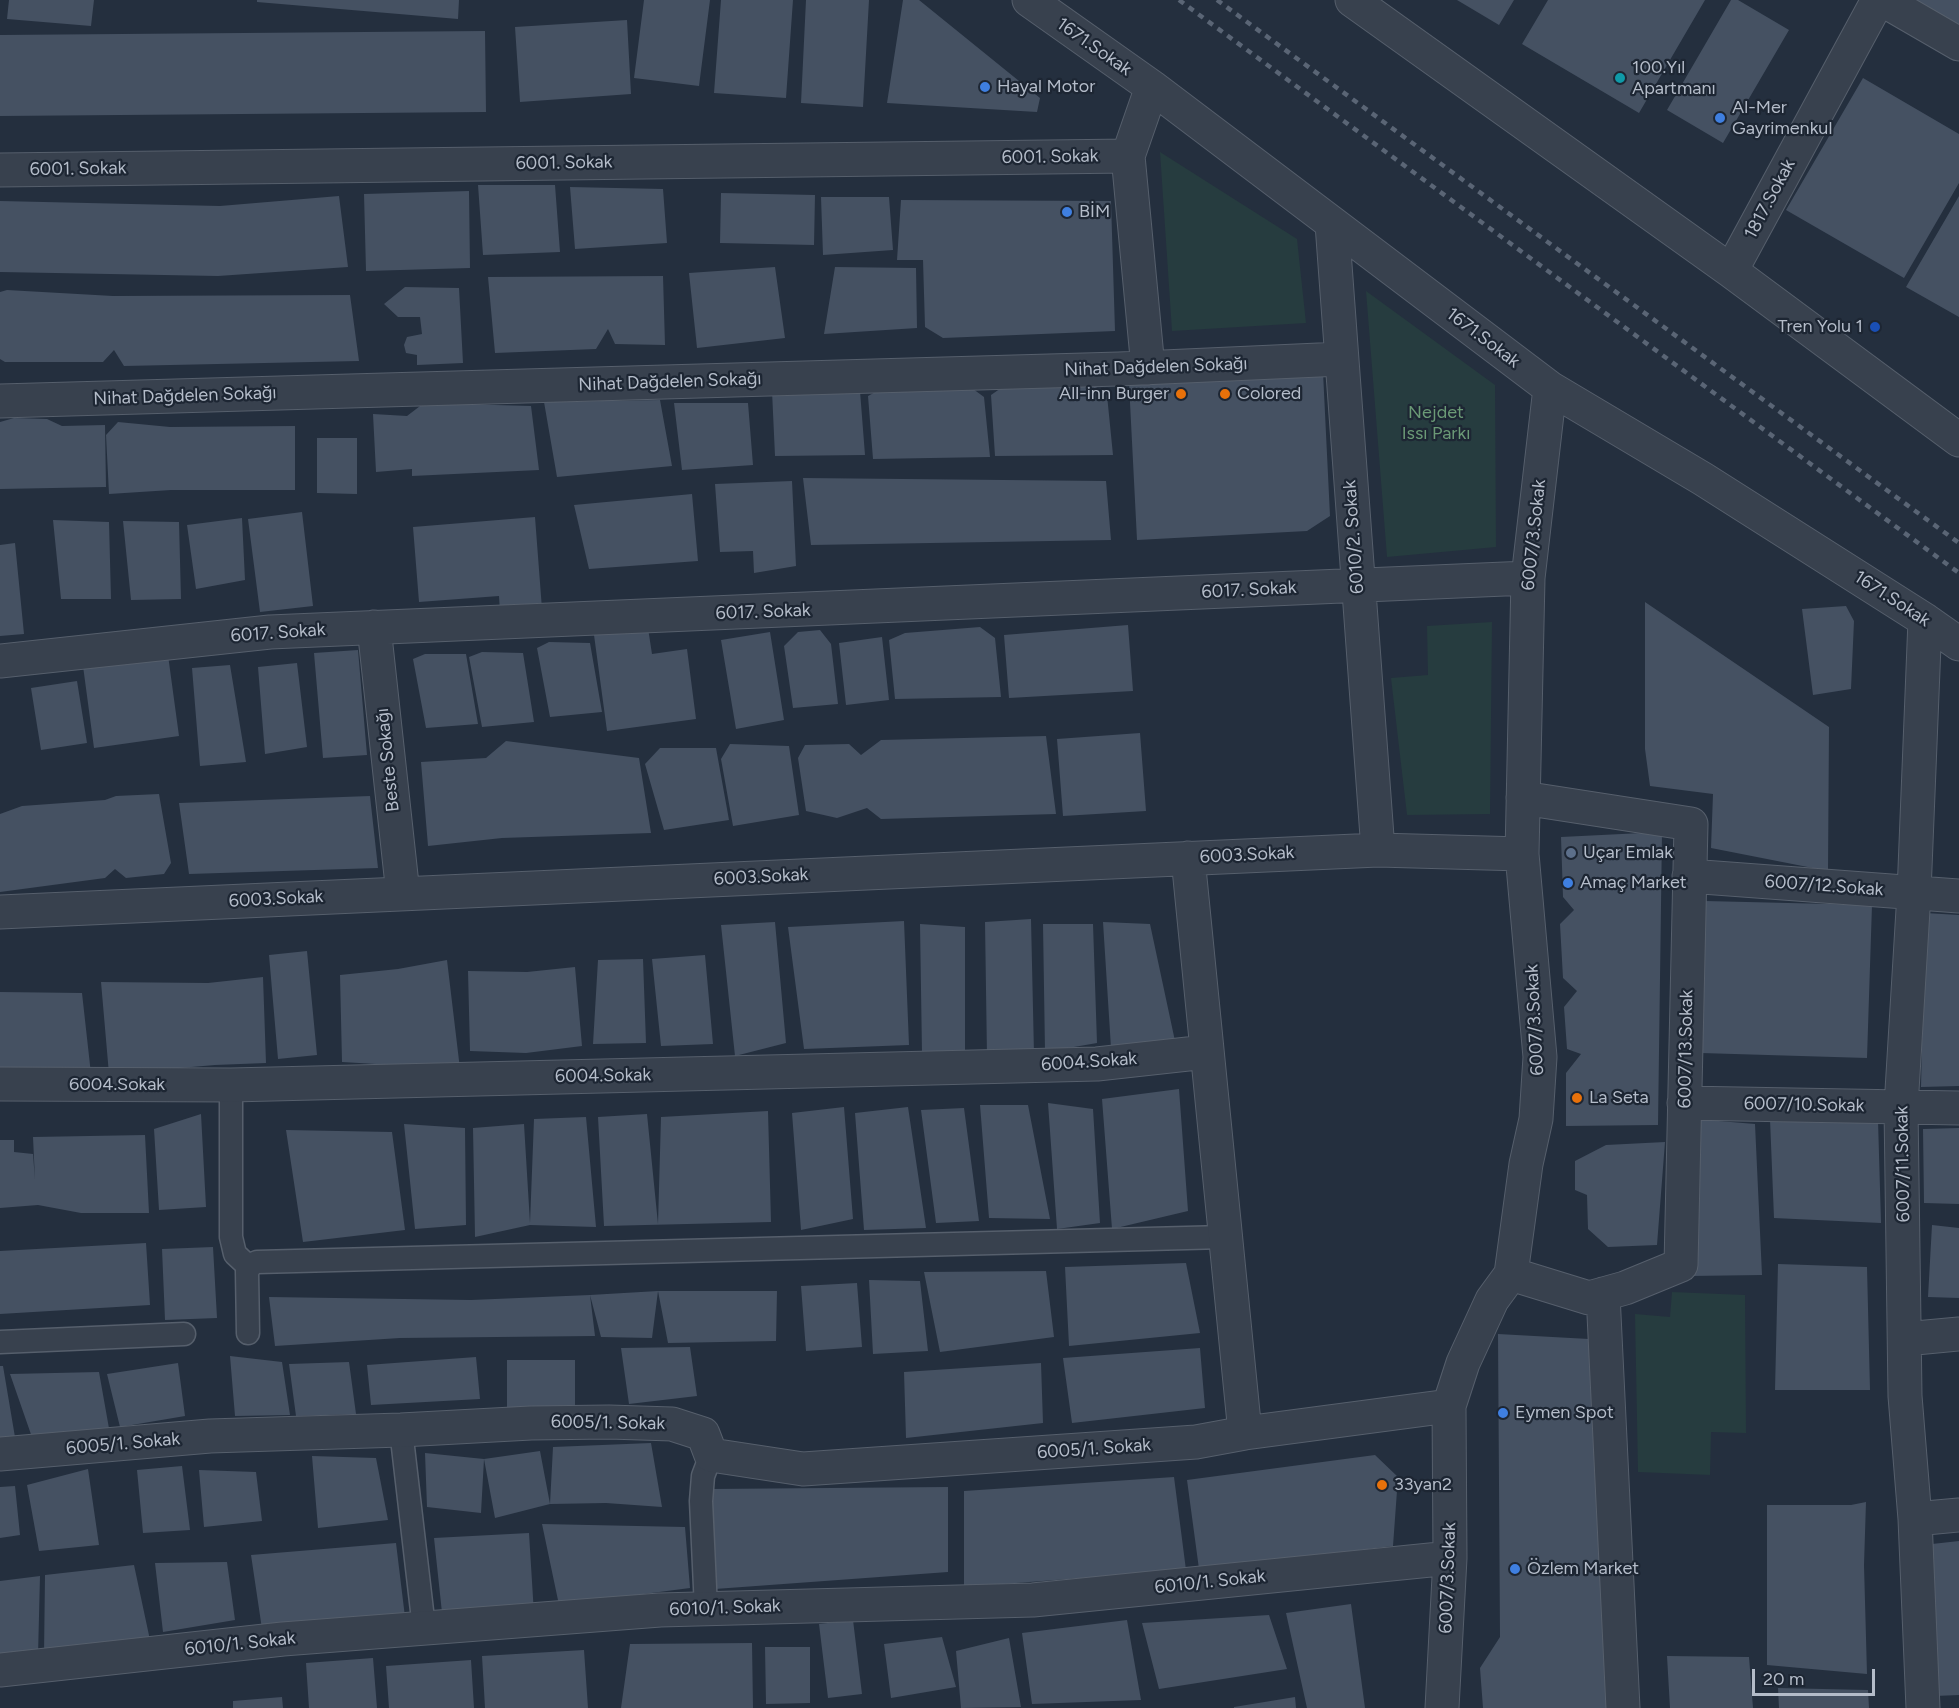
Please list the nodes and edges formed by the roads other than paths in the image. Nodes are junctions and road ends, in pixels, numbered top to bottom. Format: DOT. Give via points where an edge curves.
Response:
graph roads {
  1 [pos="1029,0"];
  2 [pos="1352,0"];
  3 [pos="1878,0"];
  4 [pos="1883,0"];
  5 [pos="1959,44"];
  6 [pos="1152,87"];
  7 [pos="1128,156"];
  8 [pos="0,170"];
  9 [pos="1332,225"];
  10 [pos="1731,271"];
  11 [pos="1341,359"];
  12 [pos="1148,368"];
  13 [pos="1550,388"];
  14 [pos="0,401"];
  15 [pos="1959,440"];
  16 [pos="1528,578"];
  17 [pos="1358,585"];
  18 [pos="1925,620"];
  19 [pos="374,627"];
  20 [pos="1959,644"];
  21 [pos="0,661"];
  22 [pos="1523,798"];
  23 [pos="1378,850"];
  24 [pos="1522,854"];
  25 [pos="1188,858"];
  26 [pos="1689,876"];
  27 [pos="1914,893"];
  28 [pos="403,894"];
  29 [pos="1959,896"];
  30 [pos="0,912"];
  31 [pos="1206,1052"];
  32 [pos="0,1084"];
  33 [pos="231,1086"];
  34 [pos="1684,1103"];
  35 [pos="1901,1107"];
  36 [pos="1959,1108"];
  37 [pos="1225,1237"];
  38 [pos="249,1267"];
  39 [pos="1511,1274"];
  40 [pos="1603,1294"];
  41 [pos="248,1333"];
  42 [pos="184,1334"];
  43 [pos="1959,1334"];
  44 [pos="1905,1339"];
  45 [pos="0,1342"];
  46 [pos="1449,1406"];
  47 [pos="401,1430"];
  48 [pos="1245,1433"];
  49 [pos="0,1454"];
  50 [pos="711,1455"];
  51 [pos="1959,1515"];
  52 [pos="1915,1520"];
  53 [pos="1450,1558"];
  54 [pos="706,1609"];
  55 [pos="424,1628"];
  56 [pos="0,1670"];
  57 [pos="1442,1708"];
  58 [pos="1623,1708"];
  59 [pos="1923,1708"];
  1 -- 6 [label="street, 1671.Sokak"];
  2 -- 10 [label="street"];
  3 -- 10 [label="street, 1817.Sokak"];
  4 -- 5 [label="street"];
  6 -- 7 [label="street"];
  6 -- 9 [label="street, 1671.Sokak"];
  7 -- 8 [label="street, 6001. Sokak"];
  7 -- 12 [label="street"];
  9 -- 11 [label="street, 6010/2. Sokak"];
  9 -- 13 [label="street, 1671.Sokak"];
  10 -- 15 [label="street"];
  11 -- 12 [label="street, Nihat Dağdelen Sokağı"];
  11 -- 17 [label="street, 6010/2. Sokak"];
  12 -- 14 [label="street, Nihat Dağdelen Sokağı"];
  13 -- 16 [label="street, 6007/3.Sokak"];
  13 -- 18 [label="street, 1671.Sokak" via="1703,479"];
  16 -- 17 [label="street, 6017. Sokak"];
  16 -- 22 [label="street, 6007/3.Sokak"];
  17 -- 19 [label="street, 6017. Sokak"];
  17 -- 23 [label="street, 6010/2. Sokak"];
  18 -- 20 [label="street, 1671.Sokak"];
  18 -- 27 [label="street, 6007/11.Sokak"];
  19 -- 21 [label="street, 6017. Sokak" via="270,632"];
  19 -- 28 [label="street, Beste Sokağı"];
  22 -- 24 [label="street, 6007/3.Sokak"];
  22 -- 26 [label="street, 6007/13.Sokak" via="1691,824"];
  23 -- 24 [label="street, 6003.Sokak"];
  23 -- 25 [label="street, 6003.Sokak"];
  24 -- 39 [label="street, 6007/3.Sokak" via="1540,1058 1536,1119"];
  25 -- 28 [label="street, 6003.Sokak"];
  25 -- 31 [label="street"];
  26 -- 27 [label="street, 6007/12.Sokak"];
  26 -- 34 [label="street, 6007/13.Sokak"];
  27 -- 29 [label="street, 6007/12.Sokak"];
  27 -- 35 [label="street, 6007/11.Sokak"];
  28 -- 30 [label="street, 6003.Sokak"];
  31 -- 33 [label="street, 6004.Sokak" via="1097,1064"];
  31 -- 37 [label="street"];
  32 -- 33 [label="street, 6004.Sokak"];
  33 -- 38 [label="lane" via="231,1237 235,1254"];
  34 -- 35 [label="street, 6007/10.Sokak"];
  34 -- 40 [label="street, 6007/13.Sokak" via="1681,1265"];
  35 -- 36 [label="street, 6007/10.Sokak"];
  35 -- 44 [label="street, 6007/11.Sokak"];
  37 -- 38 [label="lane" via="269,1262"];
  37 -- 48 [label="street"];
  38 -- 41 [label="lane"];
  39 -- 40 [label="street, 6007/13.Sokak" via="1589,1298"];
  39 -- 46 [label="street, 6007/3.Sokak" via="1492,1300 1463,1363"];
  40 -- 58 [label="street"];
  42 -- 45 [label="lane"];
  43 -- 44 [label="street"];
  44 -- 52 [label="street, 6007/11.Sokak" via="1905,1396"];
  46 -- 48 [label="street, 6005/1. Sokak"];
  46 -- 53 [label="street, 6007/3.Sokak"];
  47 -- 49 [label="street, 6005/1. Sokak" via="210,1436"];
  47 -- 50 [label="street, 6005/1. Sokak" via="531,1423 672,1424 703,1434"];
  47 -- 55 [label="lane"];
  48 -- 50 [label="street, 6005/1. Sokak" via="1196,1442 803,1469"];
  50 -- 54 [label="lane" via="703,1476 701,1501"];
  51 -- 52 [label="street"];
  52 -- 59 [label="street, 6007/11.Sokak"];
  53 -- 54 [label="street, 6010/1. Sokak" via="1033,1600"];
  53 -- 57 [label="street, 6007/3.Sokak"];
  54 -- 55 [label="street, 6010/1. Sokak"];
  55 -- 56 [label="street, 6010/1. Sokak"];
}
